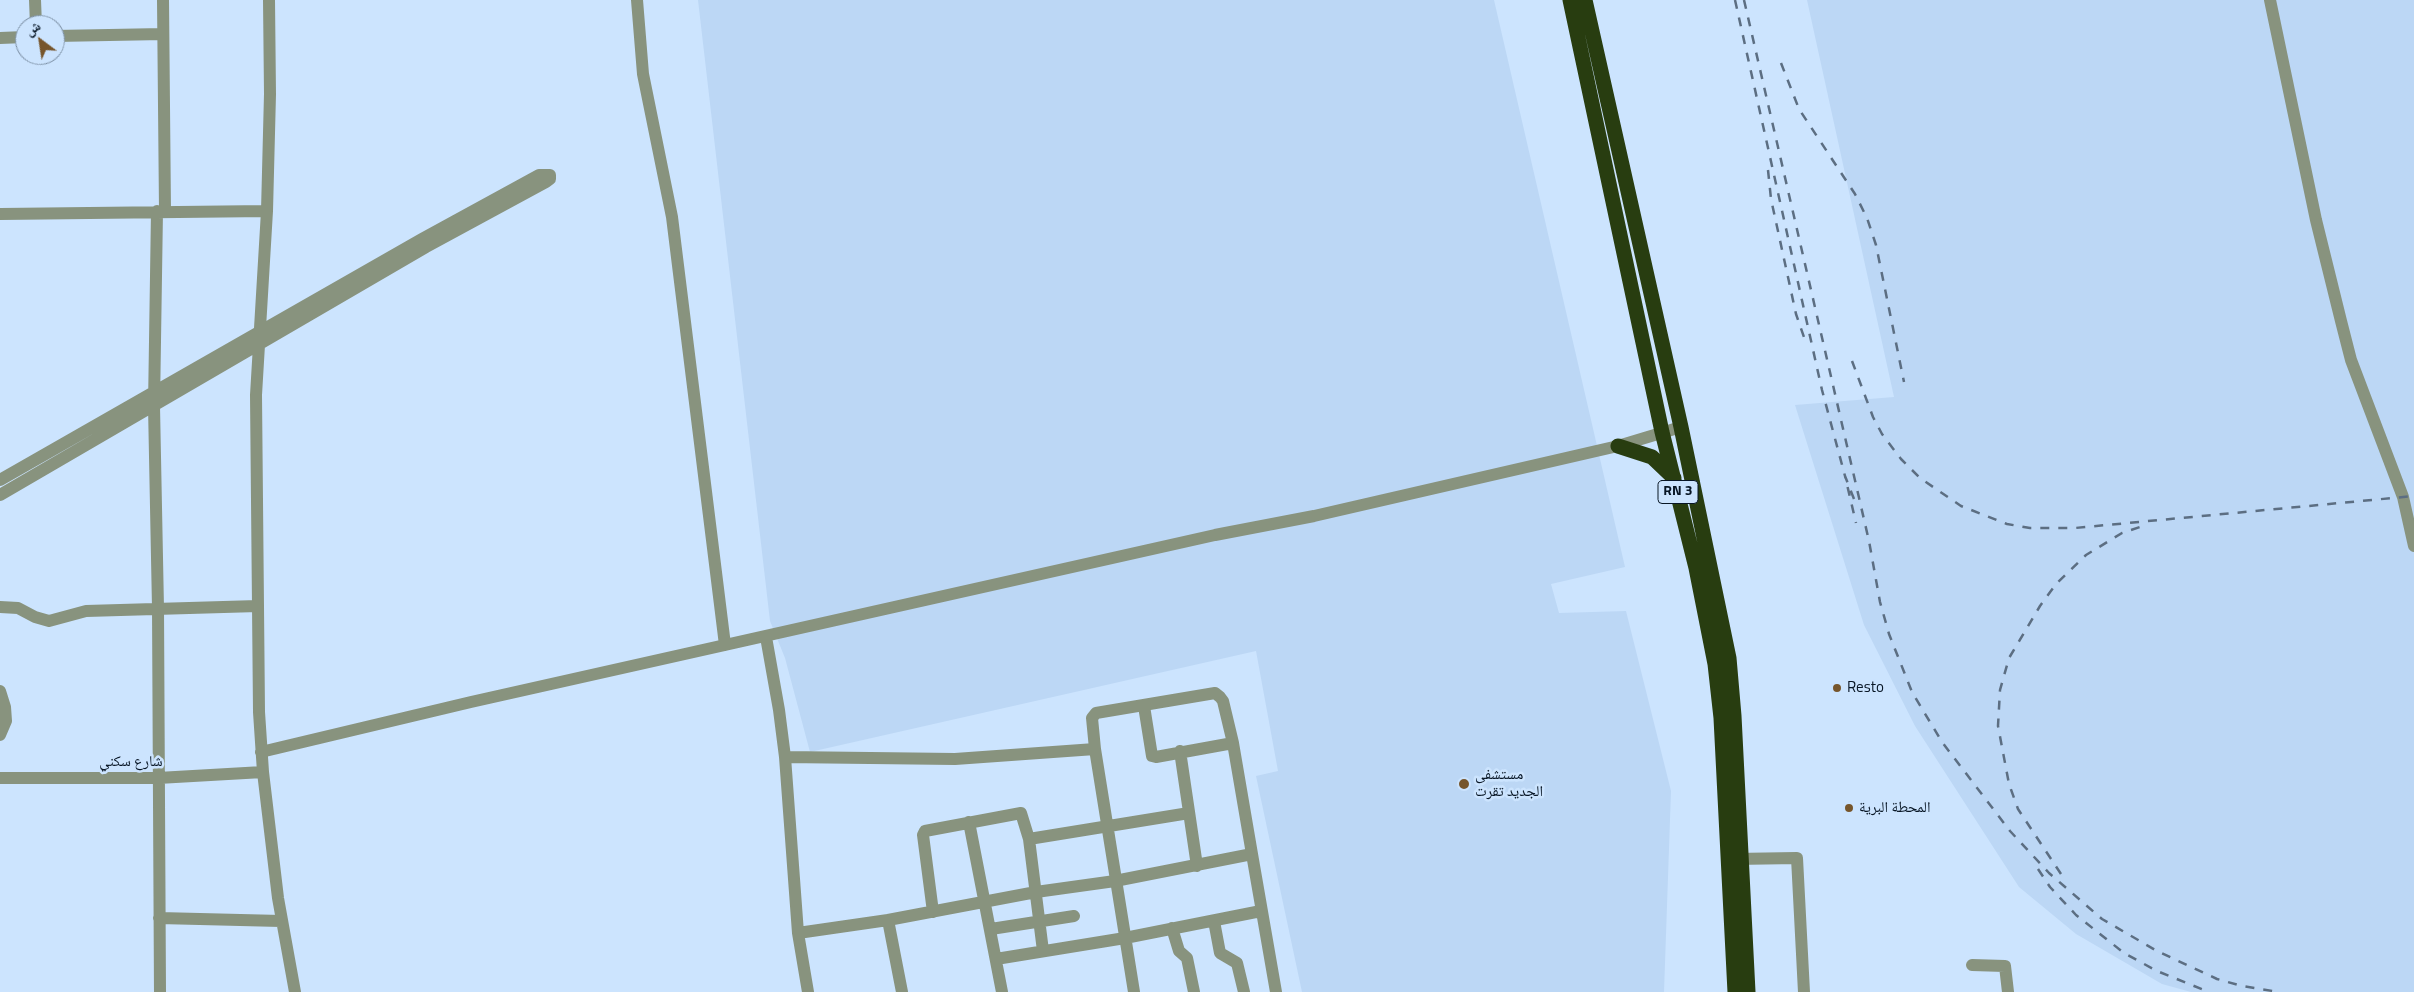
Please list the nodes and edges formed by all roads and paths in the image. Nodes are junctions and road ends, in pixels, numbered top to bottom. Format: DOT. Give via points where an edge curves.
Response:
graph roads {
  1 [pos="35,0"];
  2 [pos="163,0"];
  3 [pos="269,0"];
  4 [pos="637,0"];
  5 [pos="1570,0"];
  6 [pos="1585,0"];
  7 [pos="2270,0"];
  8 [pos="36,15"];
  9 [pos="163,34"];
  10 [pos="65,36"];
  11 [pos="15,37"];
  12 [pos="0,38"];
  13 [pos="1620,194"];
  14 [pos="161,211"];
  15 [pos="267,211"];
  16 [pos="0,214"];
  17 [pos="259,332"];
  18 [pos="258,347"];
  19 [pos="155,392"];
  20 [pos="154,406"];
  21 [pos="1681,427"];
  22 [pos="1662,432"];
  23 [pos="1618,446"];
  24 [pos="1674,478"];
  25 [pos="0,480"];
  26 [pos="0,495"];
  27 [pos="2414,546"];
  28 [pos="258,606"];
  29 [pos="0,607"];
  30 [pos="158,608"];
  31 [pos="766,637"];
  32 [pos="725,646"];
  33 [pos="0,692"];
  34 [pos="1144,706"];
  35 [pos="0,735"];
  36 [pos="1233,743"];
  37 [pos="1095,749"];
  38 [pos="1180,751"];
  39 [pos="261,752"];
  40 [pos="785,757"];
  41 [pos="263,772"];
  42 [pos="0,778"];
  43 [pos="158,778"];
  44 [pos="1189,813"];
  45 [pos="969,822"];
  46 [pos="1106,827"];
  47 [pos="1029,839"];
  48 [pos="1252,854"];
  49 [pos="1734,859"];
  50 [pos="1197,866"];
  51 [pos="1116,881"];
  52 [pos="1036,892"];
  53 [pos="986,901"];
  54 [pos="1261,911"];
  55 [pos="933,912"];
  56 [pos="1074,916"];
  57 [pos="159,918"];
  58 [pos="888,920"];
  59 [pos="282,921"];
  60 [pos="1039,921"];
  61 [pos="1214,921"];
  62 [pos="1172,928"];
  63 [pos="991,929"];
  64 [pos="798,933"];
  65 [pos="1125,938"];
  66 [pos="1043,951"];
  67 [pos="996,959"];
  68 [pos="1972,965"];
  69 [pos="160,992"];
  70 [pos="295,992"];
  71 [pos="808,992"];
  72 [pos="902,992"];
  73 [pos="1002,992"];
  74 [pos="1134,992"];
  75 [pos="1194,992"];
  76 [pos="1244,992"];
  77 [pos="1276,992"];
  78 [pos="1735,992"];
  79 [pos="1748,992"];
  80 [pos="1804,992"];
  81 [pos="2008,992"];
  1 -- 8 [label="street"];
  2 -- 9 [label="street"];
  3 -- 15 [label="street"];
  4 -- 32 [label="street" via="643,74 672,217"];
  5 -- 13 [label="highway, RN 3"];
  6 -- 13 [label="highway, RN 3"];
  7 -- 27 [label="street" via="2316,220 2345,337 2402,497"];
  9 -- 10 [label="street"];
  9 -- 14 [label="street"];
  11 -- 12 [label="street"];
  13 -- 21 [label="highway, RN 3"];
  13 -- 22 [label="highway, RN 3"];
  14 -- 15 [label="street"];
  14 -- 16 [label="street"];
  14 -- 19 [label="street"];
  15 -- 17 [label="street"];
  17 -- 18 [label="street"];
  17 -- 18 [label="street" via="539,176 550,175 546,182 410,256"];
  17 -- 19 [label="street"];
  18 -- 20 [label="street"];
  18 -- 28 [label="street"];
  19 -- 20 [label="street"];
  19 -- 25 [label="street"];
  20 -- 26 [label="street"];
  20 -- 30 [label="street"];
  21 -- 22 [label="street"];
  21 -- 49 [label="highway, RN 3" via="1729,658 1734,716"];
  22 -- 23 [label="street"];
  22 -- 24 [label="highway, RN 3"];
  23 -- 24 [label="highway" via="1652,457"];
  23 -- 31 [label="street"];
  24 -- 49 [label="highway, RN 3" via="1715,664"];
  28 -- 30 [label="street"];
  28 -- 39 [label="street"];
  29 -- 30 [label="street" via="18,608 49,620 86,611"];
  30 -- 43 [label="street"];
  31 -- 32 [label="street"];
  31 -- 40 [label="street"];
  32 -- 39 [label="street"];
  33 -- 35 [label="street" via="6,721"];
  34 -- 36 [label="street" via="1215,693 1223,702"];
  34 -- 37 [label="street" via="1093,715"];
  34 -- 38 [label="street" via="1152,756"];
  36 -- 38 [label="street"];
  36 -- 48 [label="street"];
  37 -- 40 [label="street" via="955,759"];
  37 -- 46 [label="street"];
  38 -- 44 [label="street"];
  39 -- 41 [label="street"];
  40 -- 64 [label="street"];
  41 -- 43 [label="street, شارع سكني"];
  41 -- 59 [label="street"];
  42 -- 43 [label="street, شارع سكني"];
  43 -- 57 [label="street"];
  44 -- 46 [label="street"];
  44 -- 50 [label="street"];
  45 -- 47 [label="street" via="1021,813"];
  45 -- 53 [label="street"];
  45 -- 55 [label="street" via="927,829 923,833"];
  46 -- 47 [label="street"];
  46 -- 51 [label="street"];
  47 -- 52 [label="street"];
  48 -- 50 [label="street"];
  48 -- 54 [label="street"];
  49 -- 78 [label="highway, RN 3"];
  49 -- 79 [label="highway, RN 3"];
  49 -- 80 [label="street" via="1797,858"];
  50 -- 51 [label="street"];
  51 -- 52 [label="street"];
  51 -- 65 [label="street"];
  52 -- 53 [label="street"];
  52 -- 60 [label="street"];
  53 -- 55 [label="street"];
  53 -- 63 [label="street"];
  54 -- 61 [label="street"];
  54 -- 77 [label="street"];
  55 -- 58 [label="street"];
  56 -- 60 [label="street"];
  57 -- 59 [label="street"];
  57 -- 69 [label="street"];
  58 -- 64 [label="street"];
  58 -- 72 [label="street"];
  59 -- 70 [label="street"];
  60 -- 63 [label="street"];
  60 -- 66 [label="street"];
  61 -- 62 [label="street"];
  61 -- 76 [label="street" via="1220,952 1237,963"];
  62 -- 65 [label="street"];
  62 -- 75 [label="street" via="1179,951 1188,958"];
  63 -- 67 [label="street"];
  64 -- 71 [label="street"];
  65 -- 66 [label="street"];
  65 -- 74 [label="street"];
  66 -- 67 [label="street"];
  67 -- 73 [label="street"];
  68 -- 81 [label="street" via="2005,966"];
}
